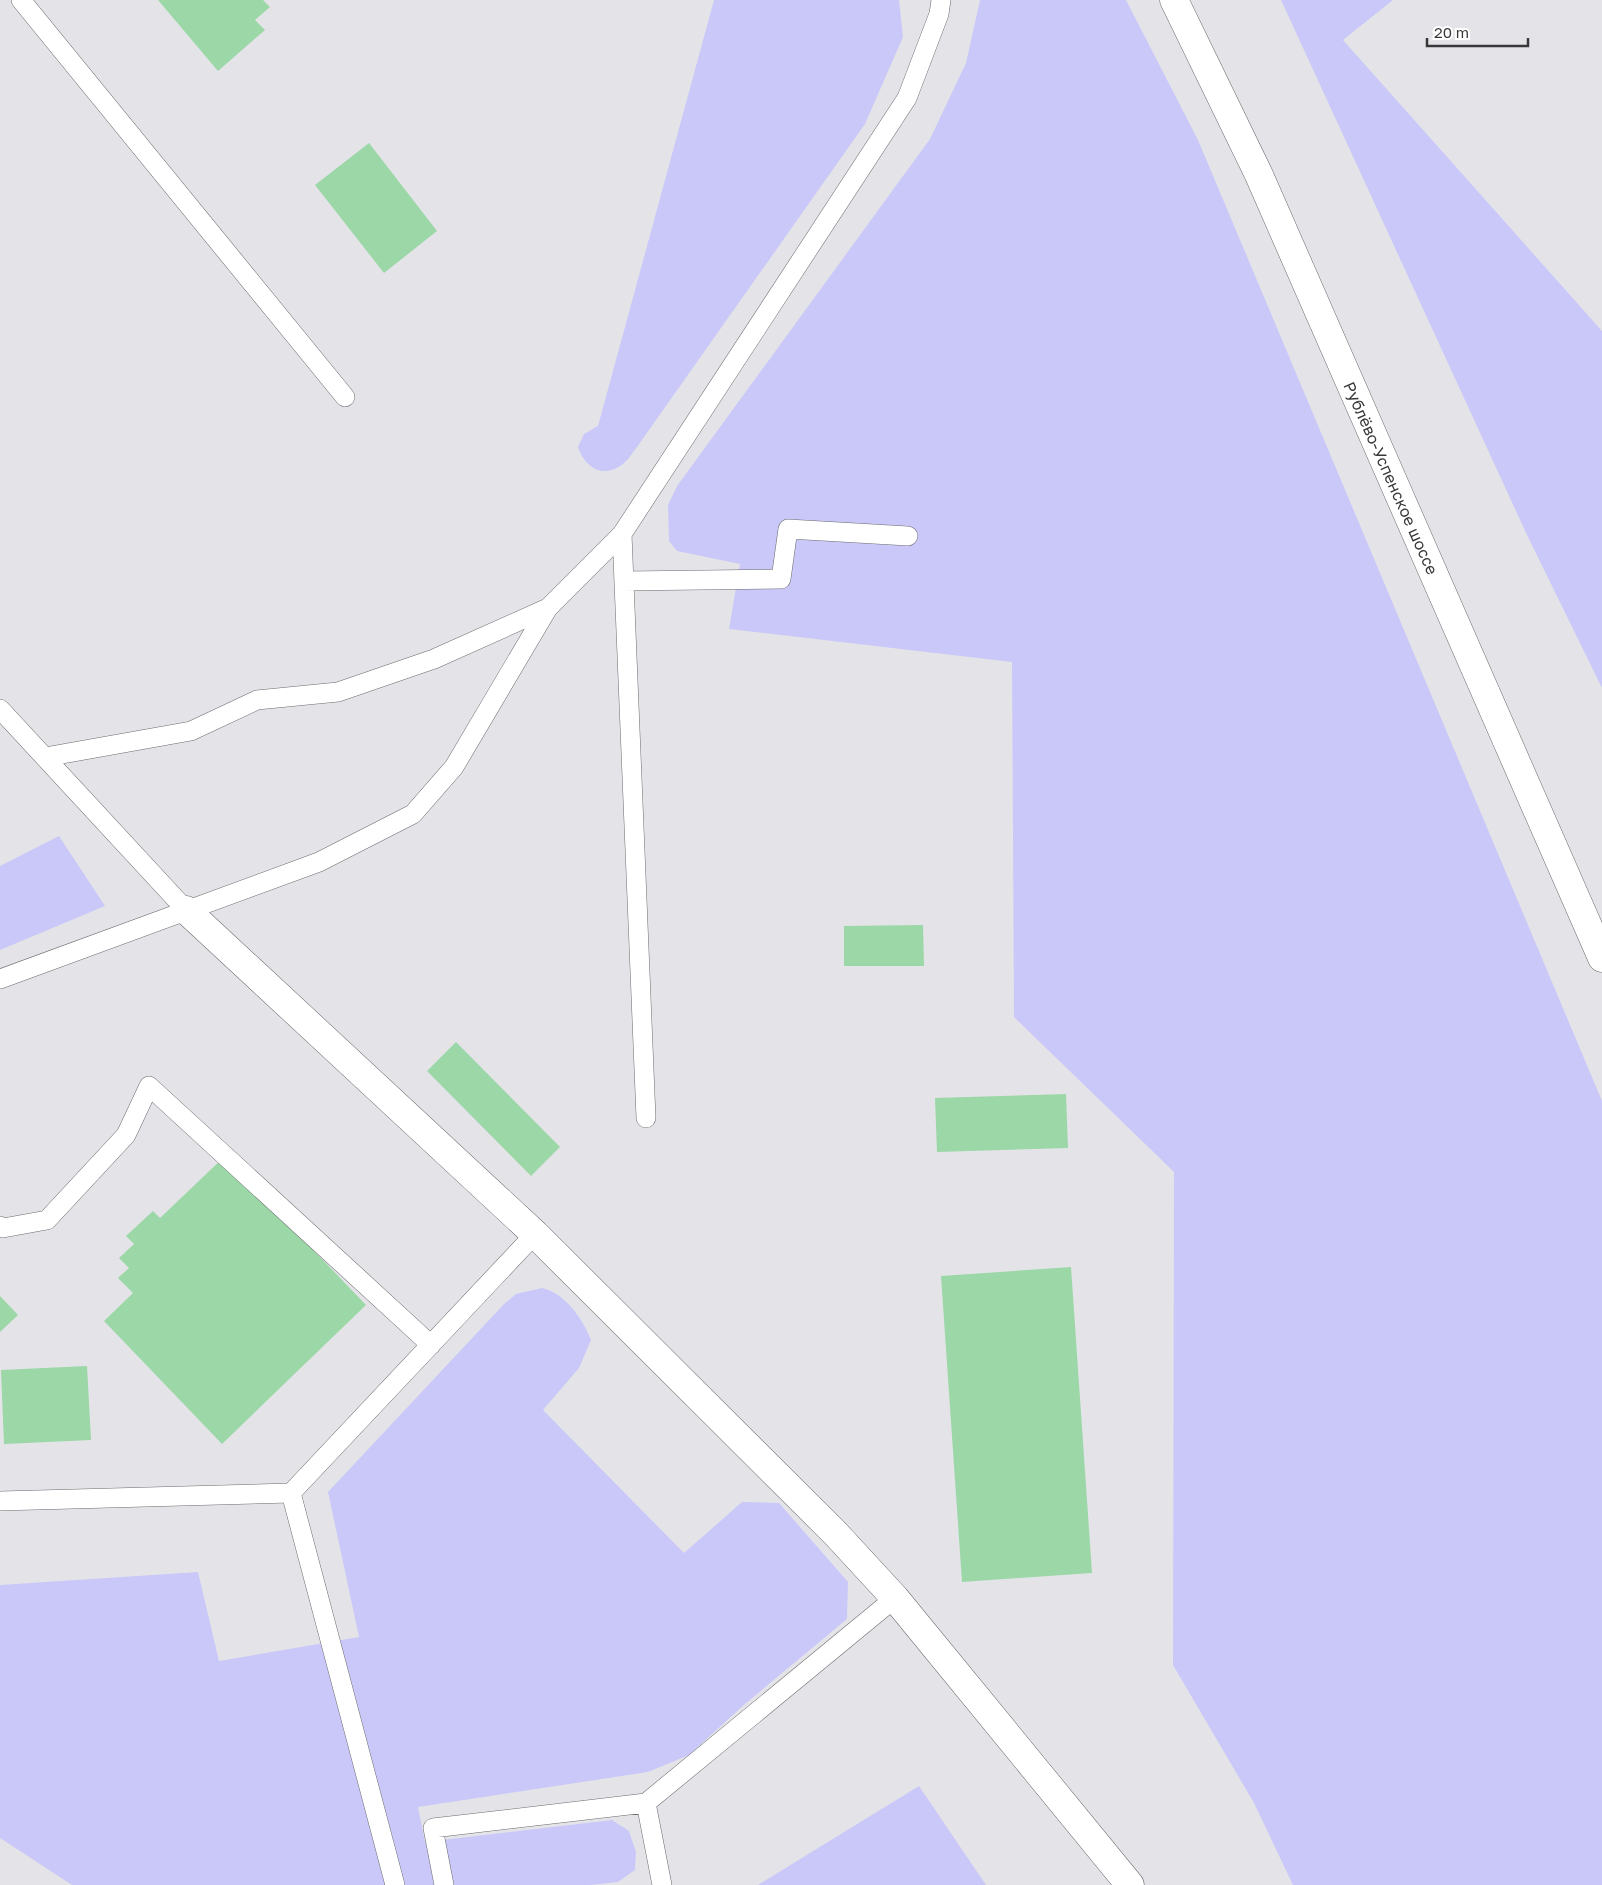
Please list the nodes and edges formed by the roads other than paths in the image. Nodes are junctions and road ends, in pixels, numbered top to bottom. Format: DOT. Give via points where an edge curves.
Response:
graph roads {
  1 [pos="21,0"];
  2 [pos="941,0"];
  3 [pos="1174,0"];
  4 [pos="345,397"];
  5 [pos="622,534"];
  6 [pos="908,536"];
  7 [pos="624,581"];
  8 [pos="548,608"];
  9 [pos="0,709"];
  10 [pos="9,726"];
  11 [pos="45,757"];
  12 [pos="186,910"];
  13 [pos="1602,958"];
  14 [pos="0,978"];
  15 [pos="646,1118"];
  16 [pos="0,1226"];
  17 [pos="535,1234"];
  18 [pos="431,1345"];
  19 [pos="291,1493"];
  20 [pos="0,1501"];
  21 [pos="895,1598"];
  22 [pos="646,1804"];
  23 [pos="395,1885"];
  24 [pos="444,1885"];
  25 [pos="662,1885"];
  26 [pos="1130,1885"];
  1 -- 4 [label="lane"];
  2 -- 5 [label="lane" via="939,14 908,98"];
  3 -- 13 [label="street, Рублёво-Успенское шоссе" via="1259,175"];
  5 -- 7 [label="lane"];
  5 -- 8 [label="lane"];
  6 -- 7 [label="lane" via="788,529 781,579"];
  7 -- 15 [label="lane"];
  8 -- 11 [label="lane" via="434,659 338,692 257,700 191,731"];
  8 -- 12 [label="lane" via="454,767 414,814 320,862"];
  9 -- 10 [label="lane"];
  10 -- 11 [label="lane"];
  11 -- 12 [label="lane"];
  12 -- 14 [label="lane"];
  12 -- 17 [label="street"];
  16 -- 18 [label="lane" via="47,1220 126,1135 149,1086"];
  17 -- 18 [label="lane"];
  17 -- 21 [label="street" via="836,1534"];
  18 -- 19 [label="lane"];
  19 -- 20 [label="lane"];
  19 -- 23 [label="lane"];
  21 -- 22 [label="lane"];
  21 -- 26 [label="street"];
  22 -- 24 [label="lane" via="433,1828"];
  22 -- 25 [label="lane"];
}
